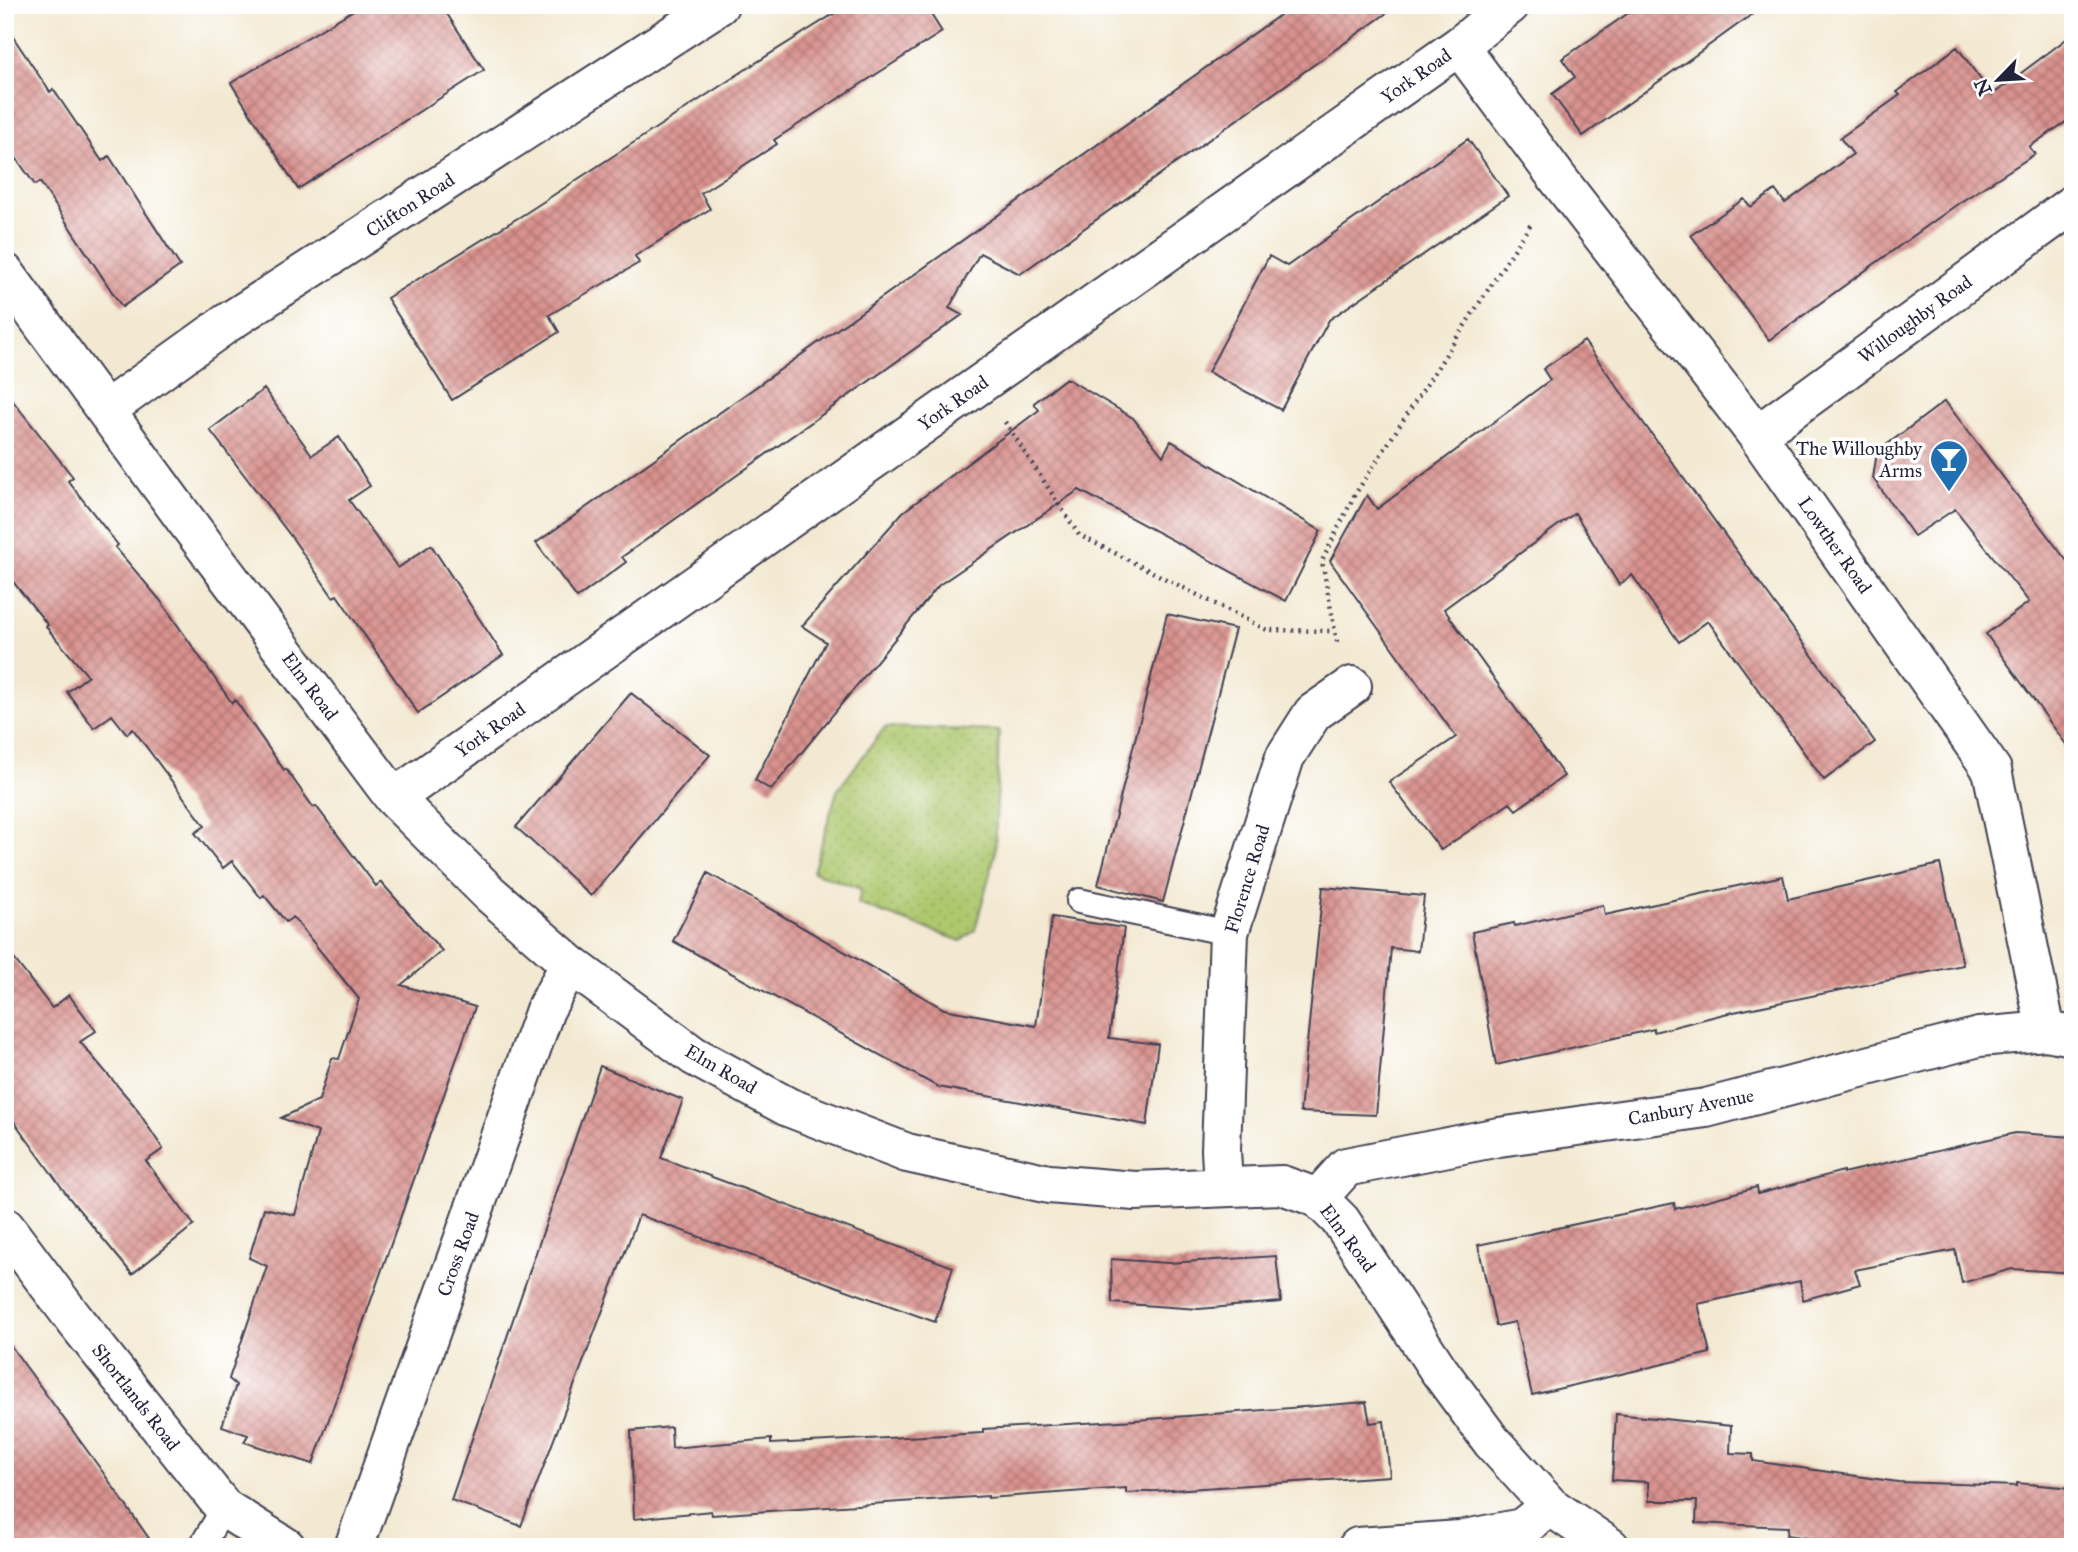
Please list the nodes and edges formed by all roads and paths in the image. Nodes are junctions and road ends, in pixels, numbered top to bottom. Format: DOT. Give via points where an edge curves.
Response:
graph roads {
  1 [pos="719,5"];
  2 [pos="1510,5"];
  3 [pos="1459,46"];
  4 [pos="1559,180"];
  5 [pos="2073,204"];
  6 [pos="8,283"];
  7 [pos="980,384"];
  8 [pos="106,410"];
  9 [pos="1757,435"];
  10 [pos="1333,631"];
  11 [pos="1352,686"];
  12 [pos="394,798"];
  13 [pos="1079,901"];
  14 [pos="1229,933"];
  15 [pos="570,964"];
  16 [pos="2059,1034"];
  17 [pos="1223,1187"];
  18 [pos="1318,1198"];
  19 [pos="5,1227"];
  20 [pos="1550,1506"];
  21 [pos="224,1508"];
  22 [pos="201,1547"];
  23 [pos="286,1547"];
  24 [pos="354,1547"];
  25 [pos="1358,1547"];
  26 [pos="1564,1547"];
  27 [pos="1609,1547"];
  1 -- 8 [label="street, Clifton Road" via="227,323"];
  2 -- 3 [label="street, York Road"];
  3 -- 4 [label="street, Lowther Road"];
  3 -- 7 [label="street, York Road"];
  4 -- 9 [label="street, Lowther Road"];
  4 -- 10 [label="path" via="1354,496 1322,561"];
  5 -- 9 [label="street, Willoughby Road"];
  6 -- 8 [label="street, Elm Road"];
  7 -- 10 [label="path" via="1079,535 1267,630"];
  7 -- 12 [label="street, York Road"];
  8 -- 12 [label="street, Elm Road"];
  9 -- 16 [label="street, Lowther Road" via="1992,770"];
  10 -- 11 [label="path"];
  11 -- 14 [label="street, Florence Road" via="1313,713 1285,757"];
  12 -- 15 [label="street, Elm Road" via="489,893"];
  13 -- 14 [label="lane"];
  14 -- 17 [label="street, Florence Road"];
  15 -- 17 [label="street, Elm Road" via="694,1056 788,1107 907,1153 1049,1184 1135,1191"];
  15 -- 24 [label="street, Cross Road" via="545,1010"];
  16 -- 18 [label="street, Canbury Avenue" via="1979,1037 1706,1108 1499,1137 1346,1167"];
  17 -- 18 [label="street, Elm Road" via="1282,1185"];
  18 -- 20 [label="street, Elm Road" via="1341,1221 1492,1442"];
  19 -- 21 [label="street, Shortlands Road"];
  20 -- 25 [label="street" via="1522,1528 1460,1540"];
  20 -- 26 [label="street"];
  20 -- 27 [label="street, Elm Road"];
  21 -- 22 [label="lane"];
  21 -- 23 [label="street, Shortlands Road"];
}
